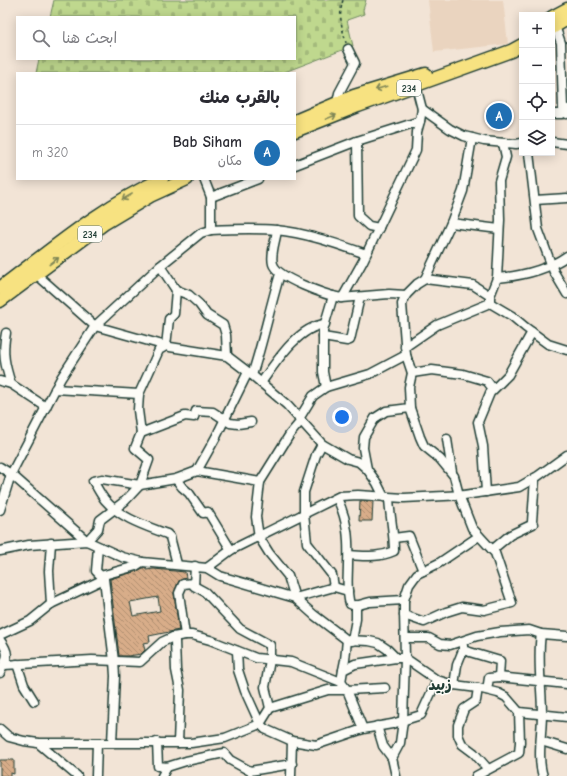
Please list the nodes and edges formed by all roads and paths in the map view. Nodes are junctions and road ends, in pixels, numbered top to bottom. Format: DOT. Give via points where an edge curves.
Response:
graph roads {
  1 [pos="344,0"];
  2 [pos="567,9"];
  3 [pos="567,19"];
  4 [pos="555,22"];
  5 [pos="555,23"];
  6 [pos="555,29"];
  7 [pos="519,39"];
  8 [pos="519,46"];
  9 [pos="348,48"];
  10 [pos="564,54"];
  11 [pos="416,86"];
  12 [pos="337,103"];
  13 [pos="422,109"];
  14 [pos="566,112"];
  15 [pos="555,114"];
  16 [pos="296,121"];
  17 [pos="420,121"];
  18 [pos="296,131"];
  19 [pos="472,138"];
  20 [pos="357,141"];
  21 [pos="555,142"];
  22 [pos="503,143"];
  23 [pos="519,144"];
  24 [pos="567,144"];
  25 [pos="529,156"];
  26 [pos="296,165"];
  27 [pos="160,180"];
  28 [pos="185,180"];
  29 [pos="204,180"];
  30 [pos="255,180"];
  31 [pos="211,197"];
  32 [pos="567,198"];
  33 [pos="535,200"];
  34 [pos="451,223"];
  35 [pos="379,228"];
  36 [pos="499,229"];
  37 [pos="211,230"];
  38 [pos="277,230"];
  39 [pos="366,254"];
  40 [pos="567,256"];
  41 [pos="552,265"];
  42 [pos="160,266"];
  43 [pos="36,274"];
  44 [pos="280,274"];
  45 [pos="497,278"];
  46 [pos="425,279"];
  47 [pos="0,288"];
  48 [pos="176,290"];
  49 [pos="567,294"];
  50 [pos="406,295"];
  51 [pos="337,297"];
  52 [pos="360,297"];
  53 [pos="490,299"];
  54 [pos="0,301"];
  55 [pos="325,324"];
  56 [pos="95,326"];
  57 [pos="532,332"];
  58 [pos="6,333"];
  59 [pos="323,337"];
  60 [pos="166,346"];
  61 [pos="567,350"];
  62 [pos="406,351"];
  63 [pos="227,356"];
  64 [pos="412,372"];
  65 [pos="250,373"];
  66 [pos="0,381"];
  67 [pos="261,383"];
  68 [pos="11,384"];
  69 [pos="326,387"];
  70 [pos="55,389"];
  71 [pos="493,389"];
  72 [pos="139,394"];
  73 [pos="46,407"];
  74 [pos="410,408"];
  75 [pos="224,419"];
  76 [pos="300,420"];
  77 [pos="251,422"];
  78 [pos="141,433"];
  79 [pos="446,439"];
  80 [pos="322,444"];
  81 [pos="567,455"];
  82 [pos="0,468"];
  83 [pos="366,469"];
  84 [pos="197,471"];
  85 [pos="11,474"];
  86 [pos="452,474"];
  87 [pos="535,478"];
  88 [pos="176,479"];
  89 [pos="260,482"];
  90 [pos="140,485"];
  91 [pos="486,492"];
  92 [pos="459,495"];
  93 [pos="337,498"];
  94 [pos="386,498"];
  95 [pos="114,509"];
  96 [pos="0,510"];
  97 [pos="304,514"];
  98 [pos="479,536"];
  99 [pos="259,537"];
  100 [pos="394,538"];
  101 [pos="87,541"];
  102 [pos="51,543"];
  103 [pos="98,547"];
  104 [pos="231,550"];
  105 [pos="492,550"];
  106 [pos="0,551"];
  107 [pos="348,555"];
  108 [pos="142,562"];
  109 [pos="177,564"];
  110 [pos="195,566"];
  111 [pos="207,568"];
  112 [pos="423,571"];
  113 [pos="104,579"];
  114 [pos="194,583"];
  115 [pos="334,587"];
  116 [pos="348,591"];
  117 [pos="295,598"];
  118 [pos="404,600"];
  119 [pos="51,604"];
  120 [pos="356,605"];
  121 [pos="404,614"];
  122 [pos="541,634"];
  123 [pos="0,635"];
  124 [pos="185,635"];
  125 [pos="567,636"];
  126 [pos="173,637"];
  127 [pos="405,638"];
  128 [pos="0,640"];
  129 [pos="462,640"];
  130 [pos="349,641"];
  131 [pos="463,650"];
  132 [pos="237,651"];
  133 [pos="396,658"];
  134 [pos="405,658"];
  135 [pos="270,660"];
  136 [pos="114,661"];
  137 [pos="17,664"];
  138 [pos="4,665"];
  139 [pos="343,670"];
  140 [pos="0,673"];
  141 [pos="499,677"];
  142 [pos="437,680"];
  143 [pos="341,682"];
  144 [pos="541,682"];
  145 [pos="567,684"];
  146 [pos="454,686"];
  147 [pos="385,688"];
  148 [pos="478,688"];
  149 [pos="347,690"];
  150 [pos="487,690"];
  151 [pos="34,701"];
  152 [pos="270,708"];
  153 [pos="518,712"];
  154 [pos="542,714"];
  155 [pos="567,716"];
  156 [pos="403,721"];
  157 [pos="260,724"];
  158 [pos="377,726"];
  159 [pos="363,729"];
  160 [pos="0,731"];
  161 [pos="225,738"];
  162 [pos="292,741"];
  163 [pos="541,741"];
  164 [pos="157,742"];
  165 [pos="38,743"];
  166 [pos="97,743"];
  167 [pos="112,743"];
  168 [pos="178,743"];
  169 [pos="567,749"];
  170 [pos="224,753"];
  171 [pos="392,758"];
  172 [pos="292,764"];
  173 [pos="167,767"];
  174 [pos="488,770"];
  175 [pos="77,776"];
  176 [pos="96,776"];
  177 [pos="162,776"];
  178 [pos="291,776"];
  179 [pos="396,776"];
  180 [pos="476,776"];
  181 [pos="543,776"];
  1 -- 9 [label="path" via="340,20"];
  2 -- 4 [label="main road"];
  3 -- 5 [label="main road"];
  6 -- 10 [label="street"];
  7 -- 12 [label="main road, 234, one-way" via="501,48"];
  8 -- 11 [label="main road, 234"];
  9 -- 12 [label="street" via="355,63"];
  10 -- 14 [label="street" via="562,109"];
  11 -- 13 [label="street"];
  18 -- 11 [label="main road, 234, one-way"];
  12 -- 16 [label="main road, 234"];
  13 -- 17 [label="street"];
  13 -- 19 [label="street" via="450,128"];
  14 -- 15 [label="street"];
  17 -- 20 [label="street"];
  17 -- 35 [label="street" via="416,150"];
  19 -- 22 [label="street"];
  19 -- 34 [label="street" via="463,191"];
  20 -- 26 [label="street"];
  20 -- 35 [label="street" via="358,216 369,226"];
  21 -- 24 [label="street"];
  22 -- 23 [label="street"];
  22 -- 36 [label="street" via="506,157 499,180"];
  25 -- 33 [label="street"];
  27 -- 47 [label="main road, 234, one-way" via="100,213"];
  43 -- 28 [label="main road, 234, one-way" via="105,223 150,196"];
  29 -- 31 [label="street"];
  30 -- 31 [label="street"];
  31 -- 37 [label="street"];
  32 -- 33 [label="street"];
  33 -- 41 [label="street" via="538,229"];
  34 -- 36 [label="street"];
  34 -- 46 [label="street"];
  35 -- 39 [label="street"];
  36 -- 45 [label="street"];
  37 -- 38 [label="street"];
  37 -- 42 [label="street" via="201,234"];
  38 -- 39 [label="street" via="321,239"];
  38 -- 44 [label="street" via="272,257 273,264"];
  39 -- 51 [label="street" via="344,295"];
  40 -- 41 [label="street"];
  41 -- 45 [label="street" via="512,277"];
  41 -- 49 [label="street"];
  42 -- 48 [label="street"];
  42 -- 56 [label="street"];
  43 -- 54 [label="main road, 234"];
  43 -- 56 [label="street"];
  44 -- 51 [label="street"];
  44 -- 65 [label="street" via="258,358"];
  45 -- 53 [label="street"];
  46 -- 50 [label="street"];
  46 -- 53 [label="street" via="473,285"];
  48 -- 60 [label="street" via="174,314 169,319"];
  48 -- 63 [label="street" via="189,295 207,315 223,325"];
  50 -- 52 [label="street"];
  50 -- 62 [label="street" via="402,304"];
  51 -- 52 [label="street"];
  51 -- 55 [label="street"];
  52 -- 59 [label="street" via="350,340"];
  53 -- 57 [label="street"];
  53 -- 62 [label="street" via="437,325"];
  55 -- 59 [label="street"];
  55 -- 67 [label="street" via="306,330 280,356"];
  56 -- 60 [label="street"];
  56 -- 70 [label="street"];
  57 -- 61 [label="street" via="548,344"];
  57 -- 71 [label="street" via="508,375"];
  58 -- 68 [label="street" via="3,347"];
  59 -- 69 [label="street" via="323,372"];
  60 -- 63 [label="street"];
  60 -- 72 [label="street" via="159,350"];
  62 -- 64 [label="street"];
  62 -- 69 [label="street" via="370,374"];
  63 -- 65 [label="street"];
  64 -- 71 [label="street" via="432,370 464,374 487,381"];
  64 -- 74 [label="street" via="409,386"];
  65 -- 67 [label="street"];
  65 -- 75 [label="street"];
  66 -- 68 [label="street"];
  67 -- 76 [label="street"];
  68 -- 73 [label="street"];
  69 -- 76 [label="street" via="313,396"];
  70 -- 72 [label="street"];
  70 -- 73 [label="street"];
  71 -- 91 [label="street" via="478,422 483,446"];
  72 -- 78 [label="street"];
  73 -- 85 [label="street"];
  74 -- 83 [label="street" via="386,412 375,418 364,437"];
  74 -- 86 [label="street" via="424,446 440,459"];
  75 -- 77 [label="street" via="238,424"];
  75 -- 78 [label="street" via="213,412 196,412 194,417 185,416"];
  75 -- 84 [label="street"];
  76 -- 80 [label="street"];
  76 -- 89 [label="street"];
  78 -- 90 [label="street" via="135,448 149,460"];
  79 -- 86 [label="street"];
  80 -- 83 [label="street" via="348,459 359,462"];
  80 -- 97 [label="street" via="304,492"];
  81 -- 87 [label="street"];
  82 -- 85 [label="street"];
  83 -- 94 [label="street"];
  84 -- 88 [label="street"];
  84 -- 89 [label="street"];
  85 -- 96 [label="street"];
  85 -- 101 [label="street"];
  86 -- 92 [label="street"];
  87 -- 91 [label="street" via="519,487"];
  87 -- 105 [label="street" via="533,524 510,535"];
  88 -- 90 [label="street"];
  88 -- 104 [label="street" via="203,513 208,512"];
  89 -- 99 [label="street" via="256,517"];
  90 -- 95 [label="street"];
  90 -- 95 [label="street" via="93,481"];
  91 -- 92 [label="street"];
  92 -- 94 [label="street"];
  92 -- 98 [label="street" via="472,528"];
  93 -- 94 [label="street" via="358,495"];
  93 -- 97 [label="street"];
  93 -- 107 [label="street" via="344,513"];
  94 -- 100 [label="street"];
  95 -- 101 [label="street" via="100,520 98,529"];
  95 -- 109 [label="street" via="134,521 167,534"];
  97 -- 99 [label="street"];
  97 -- 115 [label="street" via="307,544 332,575"];
  98 -- 105 [label="street"];
  98 -- 112 [label="street"];
  99 -- 104 [label="street"];
  99 -- 117 [label="street" via="288,576"];
  100 -- 107 [label="street" via="394,551 383,556"];
  100 -- 112 [label="street" via="409,536"];
  101 -- 102 [label="street"];
  101 -- 103 [label="street"];
  102 -- 106 [label="street" via="29,544"];
  102 -- 119 [label="street"];
  103 -- 108 [label="street"];
  103 -- 113 [label="street" via="96,571"];
  104 -- 111 [label="street"];
  105 -- 121 [label="street" via="512,603 484,610 462,607 424,622"];
  107 -- 116 [label="street"];
  108 -- 109 [label="street"];
  108 -- 113 [label="street" via="104,575"];
  109 -- 110 [label="street"];
  110 -- 111 [label="street"];
  110 -- 114 [label="street"];
  111 -- 117 [label="street" via="220,576"];
  112 -- 118 [label="street" via="417,574 409,585"];
  113 -- 119 [label="street"];
  113 -- 136 [label="street"];
  114 -- 124 [label="street" via="183,584 179,593"];
  114 -- 135 [label="street" via="194,586 205,592 240,628 270,644"];
  115 -- 116 [label="street"];
  115 -- 117 [label="street"];
  116 -- 120 [label="street" via="350,604"];
  117 -- 130 [label="street"];
  118 -- 120 [label="street"];
  118 -- 121 [label="street"];
  119 -- 123 [label="street" via="30,621"];
  120 -- 130 [label="street" via="356,619"];
  121 -- 127 [label="street"];
  122 -- 125 [label="street"];
  122 -- 129 [label="street" via="529,630 500,632"];
  122 -- 144 [label="street"];
  124 -- 126 [label="street"];
  124 -- 132 [label="street" via="210,640"];
  126 -- 136 [label="street" via="162,642 140,662"];
  126 -- 168 [label="street" via="180,690"];
  127 -- 129 [label="street" via="429,638 440,644"];
  127 -- 134 [label="street"];
  128 -- 138 [label="street" via="8,658"];
  129 -- 131 [label="street"];
  130 -- 133 [label="street" via="378,643"];
  130 -- 139 [label="street"];
  131 -- 141 [label="street" via="500,661"];
  131 -- 146 [label="street" via="457,665"];
  132 -- 135 [label="street"];
  132 -- 157 [label="street" via="238,670"];
  133 -- 134 [label="street"];
  133 -- 139 [label="street" via="355,664"];
  134 -- 142 [label="street"];
  134 -- 156 [label="street"];
  135 -- 143 [label="street" via="291,662"];
  135 -- 152 [label="street" via="265,687"];
  136 -- 137 [label="street"];
  136 -- 167 [label="street"];
  137 -- 138 [label="street"];
  137 -- 151 [label="street" via="20,676"];
  138 -- 140 [label="street"];
  139 -- 143 [label="street"];
  141 -- 144 [label="street"];
  141 -- 150 [label="street" via="489,678"];
  142 -- 146 [label="street"];
  142 -- 156 [label="street" via="421,714"];
  143 -- 149 [label="street"];
  144 -- 145 [label="street"];
  144 -- 154 [label="street"];
  146 -- 148 [label="street"];
  147 -- 149 [label="street"];
  148 -- 150 [label="street"];
  148 -- 174 [label="street" via="476,700 464,709 458,725 458,735 462,744 474,753"];
  149 -- 152 [label="street" via="328,690"];
  149 -- 159 [label="street"];
  150 -- 153 [label="street" via="506,697"];
  152 -- 157 [label="street"];
  153 -- 154 [label="street"];
  153 -- 174 [label="street" via="519,753"];
  154 -- 155 [label="street"];
  154 -- 163 [label="street"];
  156 -- 158 [label="street"];
  156 -- 171 [label="street" via="400,743"];
  157 -- 161 [label="street"];
  157 -- 162 [label="street" via="265,729"];
  158 -- 159 [label="street"];
  158 -- 171 [label="street" via="383,746"];
  159 -- 162 [label="street" via="316,745"];
  160 -- 165 [label="street" via="9,737"];
  161 -- 168 [label="street"];
  161 -- 170 [label="street"];
  162 -- 172 [label="street"];
  163 -- 169 [label="street"];
  163 -- 181 [label="street"];
  164 -- 167 [label="street"];
  164 -- 168 [label="street"];
  164 -- 173 [label="street" via="158,766"];
  165 -- 166 [label="street"];
  165 -- 175 [label="street"];
  166 -- 167 [label="street"];
  166 -- 176 [label="street"];
  170 -- 172 [label="street" via="230,760 250,771"];
  170 -- 173 [label="street"];
  171 -- 179 [label="street"];
  172 -- 178 [label="street"];
  173 -- 177 [label="street"];
  174 -- 180 [label="street"];
}
